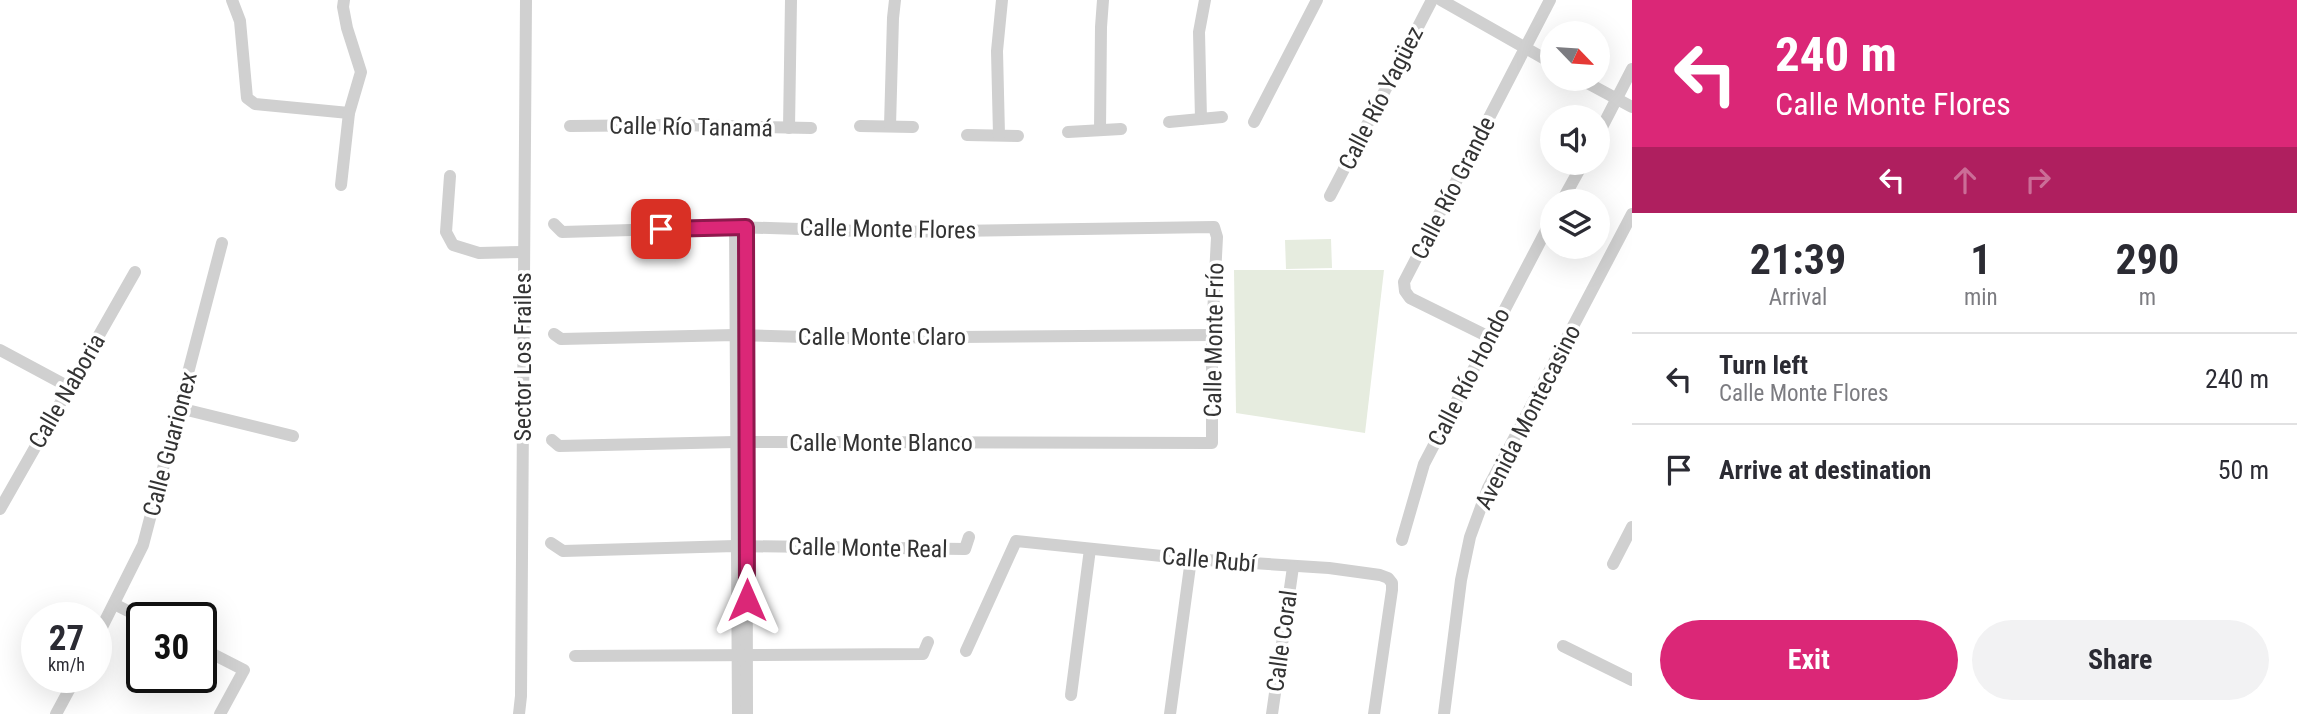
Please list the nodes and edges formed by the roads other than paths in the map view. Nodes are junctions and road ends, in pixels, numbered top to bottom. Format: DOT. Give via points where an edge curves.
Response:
graph roads {
  1 [pos="232,0"];
  2 [pos="344,0"];
  3 [pos="526,0"];
  4 [pos="791,0"];
  5 [pos="895,0"];
  6 [pos="1002,0"];
  7 [pos="1103,0"];
  8 [pos="1205,0"];
  9 [pos="1317,0"];
  10 [pos="1432,0"];
  11 [pos="1441,0"];
  12 [pos="1550,0"];
  13 [pos="1525,48"];
  14 [pos="1540,56"];
  15 [pos="1632,69"];
  16 [pos="1602,91"];
  17 [pos="1617,99"];
  18 [pos="1632,107"];
  19 [pos="1610,112"];
  20 [pos="349,113"];
  21 [pos="1222,117"];
  22 [pos="1201,119"];
  23 [pos="1169,122"];
  24 [pos="1254,122"];
  25 [pos="570,126"];
  26 [pos="860,126"];
  27 [pos="890,126"];
  28 [pos="913,127"];
  29 [pos="789,128"];
  30 [pos="811,128"];
  31 [pos="1121,129"];
  32 [pos="1100,130"];
  33 [pos="1068,132"];
  34 [pos="967,135"];
  35 [pos="999,135"];
  36 [pos="1018,136"];
  37 [pos="450,176"];
  38 [pos="341,185"];
  39 [pos="1330,196"];
  40 [pos="1632,214"];
  41 [pos="554,224"];
  42 [pos="741,227"];
  43 [pos="1217,237"];
  44 [pos="1540,241"];
  45 [pos="222,243"];
  46 [pos="523,252"];
  47 [pos="135,272"];
  48 [pos="554,334"];
  49 [pos="741,335"];
  50 [pos="1212,335"];
  51 [pos="1489,337"];
  52 [pos="0,350"];
  53 [pos="69,387"];
  54 [pos="179,408"];
  55 [pos="293,436"];
  56 [pos="552,440"];
  57 [pos="741,442"];
  58 [pos="1212,443"];
  59 [pos="2,503"];
  60 [pos="1632,527"];
  61 [pos="969,537"];
  62 [pos="1402,540"];
  63 [pos="551,543"];
  64 [pos="741,546"];
  65 [pos="1090,549"];
  66 [pos="1191,559"];
  67 [pos="1613,564"];
  68 [pos="1293,567"];
  69 [pos="114,604"];
  70 [pos="112,608"];
  71 [pos="126,610"];
  72 [pos="928,642"];
  73 [pos="1563,646"];
  74 [pos="966,651"];
  75 [pos="742,655"];
  76 [pos="217,656"];
  77 [pos="575,656"];
  78 [pos="1632,680"];
  79 [pos="67,693"];
  80 [pos="1071,695"];
  81 [pos="56,714"];
  82 [pos="220,714"];
  83 [pos="519,714"];
  84 [pos="738,714"];
  85 [pos="747,714"];
  86 [pos="1170,714"];
  87 [pos="1272,714"];
  88 [pos="1374,714"];
  89 [pos="1444,714"];
  1 -- 20 [label="street" via="240,21 247,98 255,104"];
  2 -- 20 [label="street" via="347,28 361,72"];
  3 -- 46 [label="street, Sector Los Frailes"];
  4 -- 29 [label="street"];
  5 -- 27 [label="street"];
  6 -- 35 [label="street" via="997,51"];
  7 -- 32 [label="street"];
  8 -- 22 [label="street" via="1199,32"];
  9 -- 24 [label="street"];
  10 -- 39 [label="street, Calle Río Yagüez"];
  11 -- 13 [label="street"];
  12 -- 13 [label="street, Calle Río Grande"];
  13 -- 14 [label="street"];
  13 -- 51 [label="street, Calle Río Grande" via="1404,282 1410,298"];
  15 -- 17 [label="street"];
  16 -- 17 [label="street"];
  17 -- 18 [label="street"];
  17 -- 19 [label="street"];
  20 -- 38 [label="street"];
  21 -- 22 [label="street"];
  22 -- 23 [label="street"];
  25 -- 29 [label="street, Calle Río Tanamá"];
  26 -- 27 [label="street"];
  27 -- 28 [label="street"];
  29 -- 30 [label="street, Calle Río Tanamá"];
  31 -- 32 [label="street"];
  32 -- 33 [label="street"];
  34 -- 35 [label="street"];
  35 -- 36 [label="street"];
  37 -- 46 [label="street" via="446,232 453,245 479,253"];
  40 -- 89 [label="street, Avenida Montecasino" via="1484,500 1470,537"];
  41 -- 42 [label="street, Calle Monte Flores" via="562,232"];
  42 -- 43 [label="street, Calle Monte Flores" via="891,232 1214,227"];
  42 -- 49 [label="street"];
  43 -- 50 [label="street, Calle Monte Frío"];
  44 -- 51 [label="street, Calle Río Hondo"];
  45 -- 54 [label="street, Calle Guarionex"];
  46 -- 83 [label="street, Sector Los Frailes"];
  47 -- 53 [label="street, Calle Naboria"];
  48 -- 49 [label="street, Calle Monte Claro" via="561,339"];
  49 -- 50 [label="street, Calle Monte Claro"];
  49 -- 57 [label="street"];
  50 -- 58 [label="street, Calle Monte Frío"];
  51 -- 62 [label="street, Calle Río Hondo" via="1424,464"];
  52 -- 53 [label="street"];
  53 -- 59 [label="street, Calle Naboria"];
  54 -- 55 [label="street"];
  54 -- 69 [label="street, Calle Guarionex" via="143,545"];
  56 -- 57 [label="street, Calle Monte Blanco" via="559,446"];
  57 -- 58 [label="street, Calle Monte Blanco"];
  57 -- 64 [label="street"];
  60 -- 67 [label="street"];
  61 -- 64 [label="street, Calle Monte Real" via="965,550"];
  63 -- 64 [label="street, Calle Monte Real" via="563,551"];
  64 -- 75 [label="street"];
  65 -- 66 [label="street, Calle Rubí"];
  65 -- 74 [label="street, Calle Rubí" via="1016,541"];
  65 -- 80 [label="street"];
  66 -- 68 [label="street, Calle Rubí"];
  66 -- 86 [label="street"];
  68 -- 87 [label="street, Calle Coral"];
  68 -- 88 [label="street, Calle Rubí" via="1380,575 1392,583"];
  69 -- 70 [label="street, Calle Guarionex"];
  69 -- 71 [label="street"];
  72 -- 75 [label="street" via="923,654"];
  73 -- 78 [label="street"];
  75 -- 77 [label="street"];
  75 -- 84 [label="street"];
  75 -- 85 [label="street"];
  76 -- 82 [label="street" via="244,670"];
  79 -- 81 [label="street"];
}
